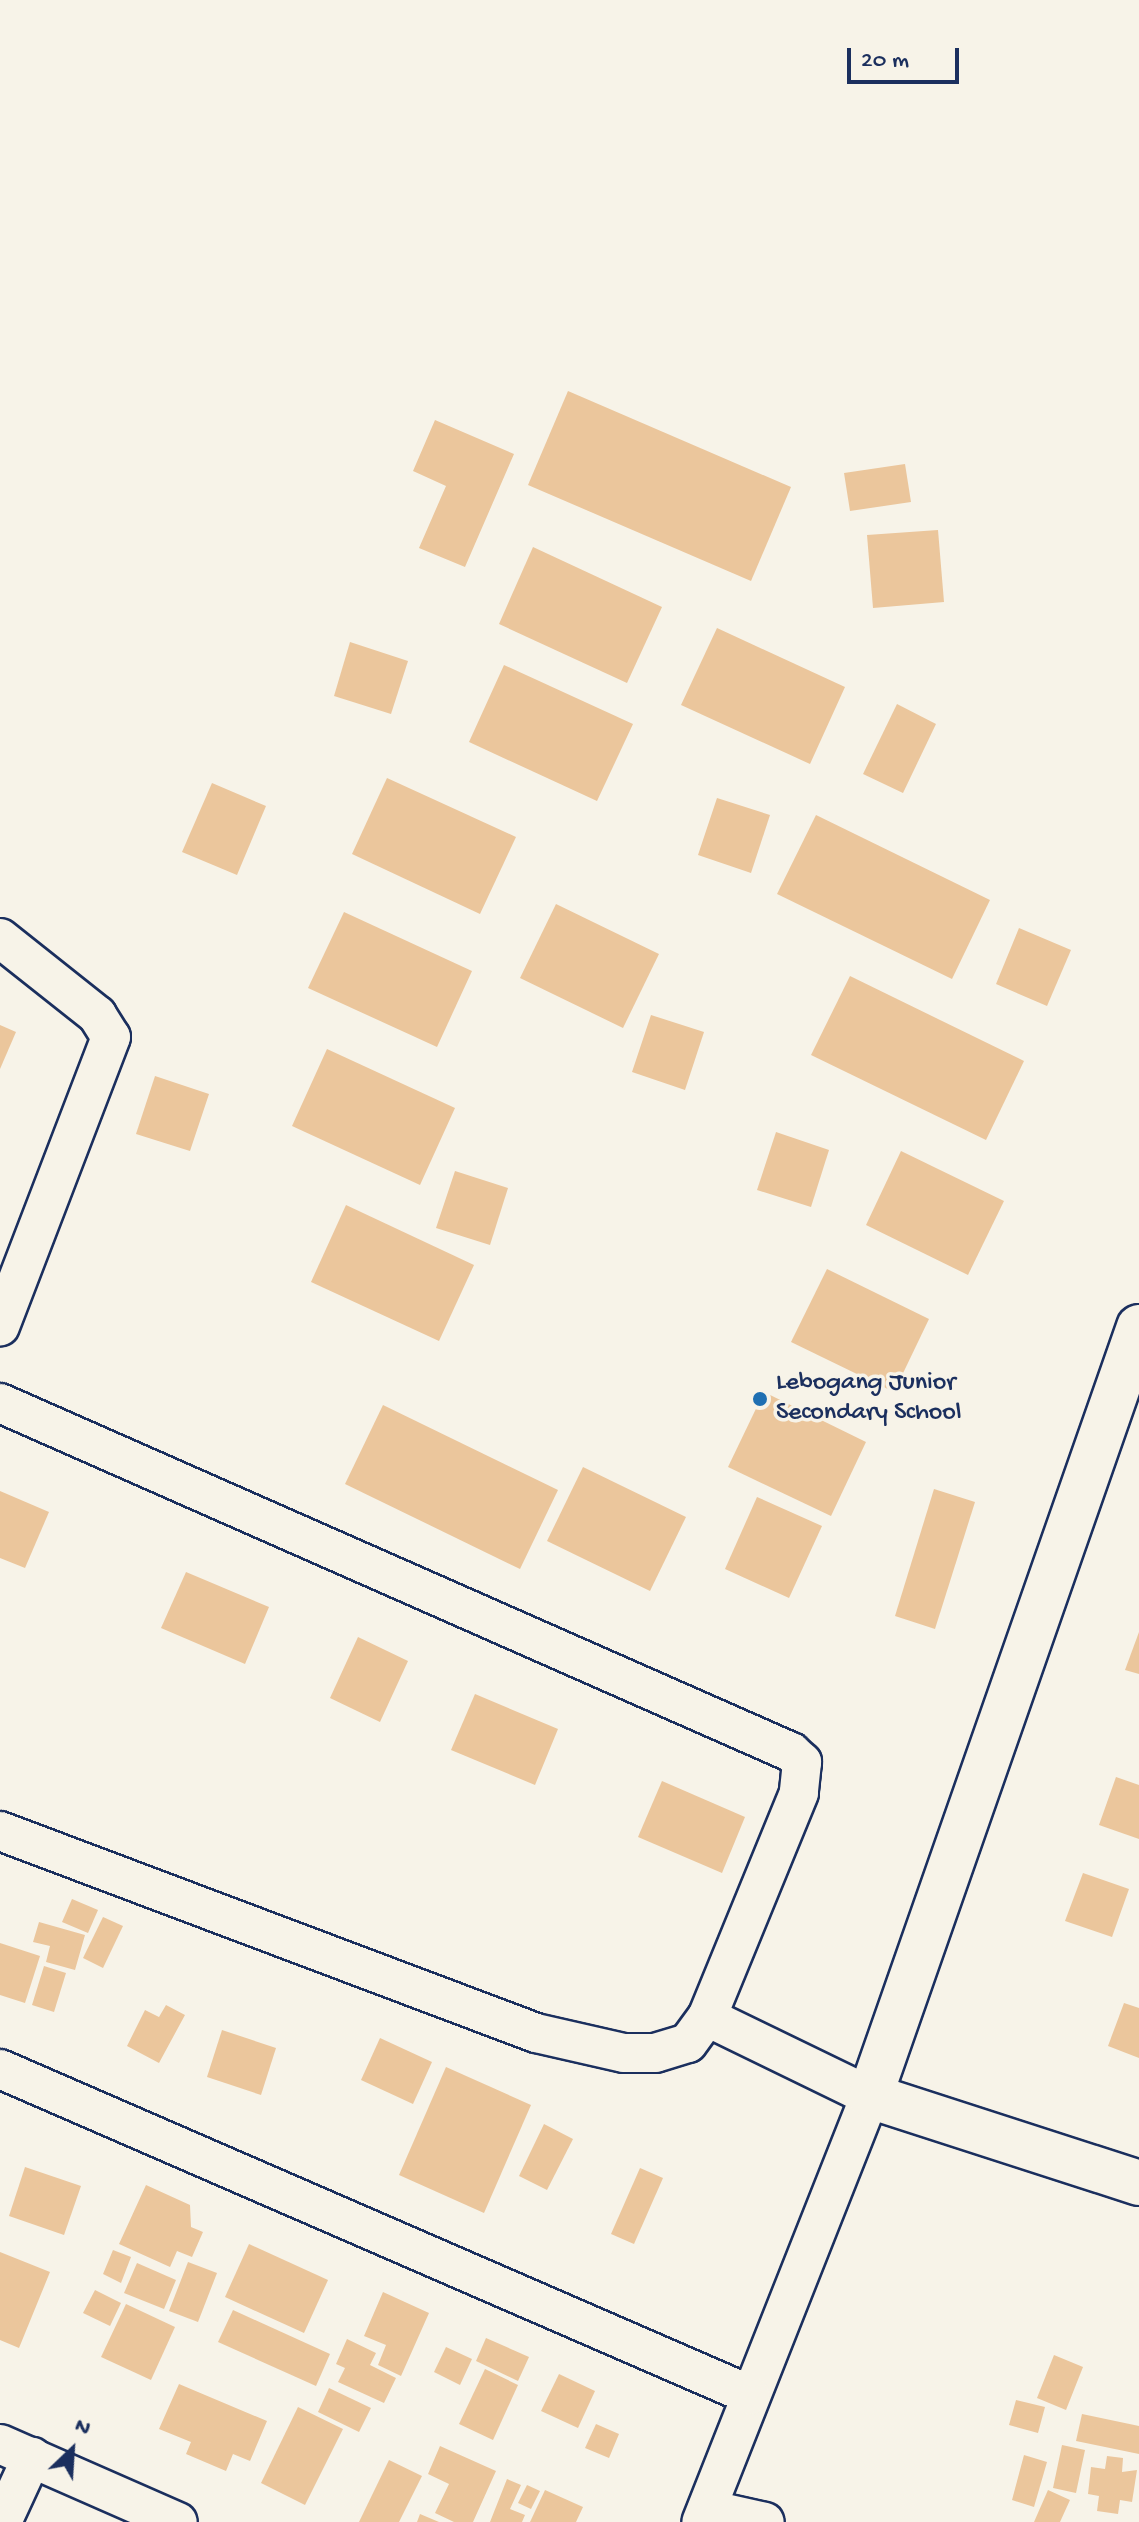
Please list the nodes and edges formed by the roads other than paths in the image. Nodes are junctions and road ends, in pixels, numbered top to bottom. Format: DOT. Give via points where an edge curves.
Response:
graph roads {
  1 [pos="0,938"];
  2 [pos="0,1326"];
  3 [pos="1139,1327"];
  4 [pos="0,1403"];
  5 [pos="0,1831"];
  6 [pos="707,2017"];
  7 [pos="0,2069"];
  8 [pos="870,2096"];
  9 [pos="1139,2183"];
  10 [pos="750,2395"];
  11 [pos="16,2451"];
  12 [pos="704,2516"];
  13 [pos="2,2522"];
  14 [pos="178,2522"];
  15 [pos="765,2522"];
  1 -- 2 [label="street" via="97,1015 111,1037"];
  3 -- 8 [label="street"];
  4 -- 6 [label="street" via="791,1752 802,1762 799,1793"];
  5 -- 6 [label="street" via="536,2033 624,2053 655,2053 688,2043"];
  6 -- 8 [label="street"];
  7 -- 10 [label="street"];
  8 -- 9 [label="street"];
  8 -- 10 [label="street"];
  10 -- 12 [label="street"];
  11 -- 13 [label="street"];
  11 -- 14 [label="street"];
  12 -- 15 [label="street"];
}
